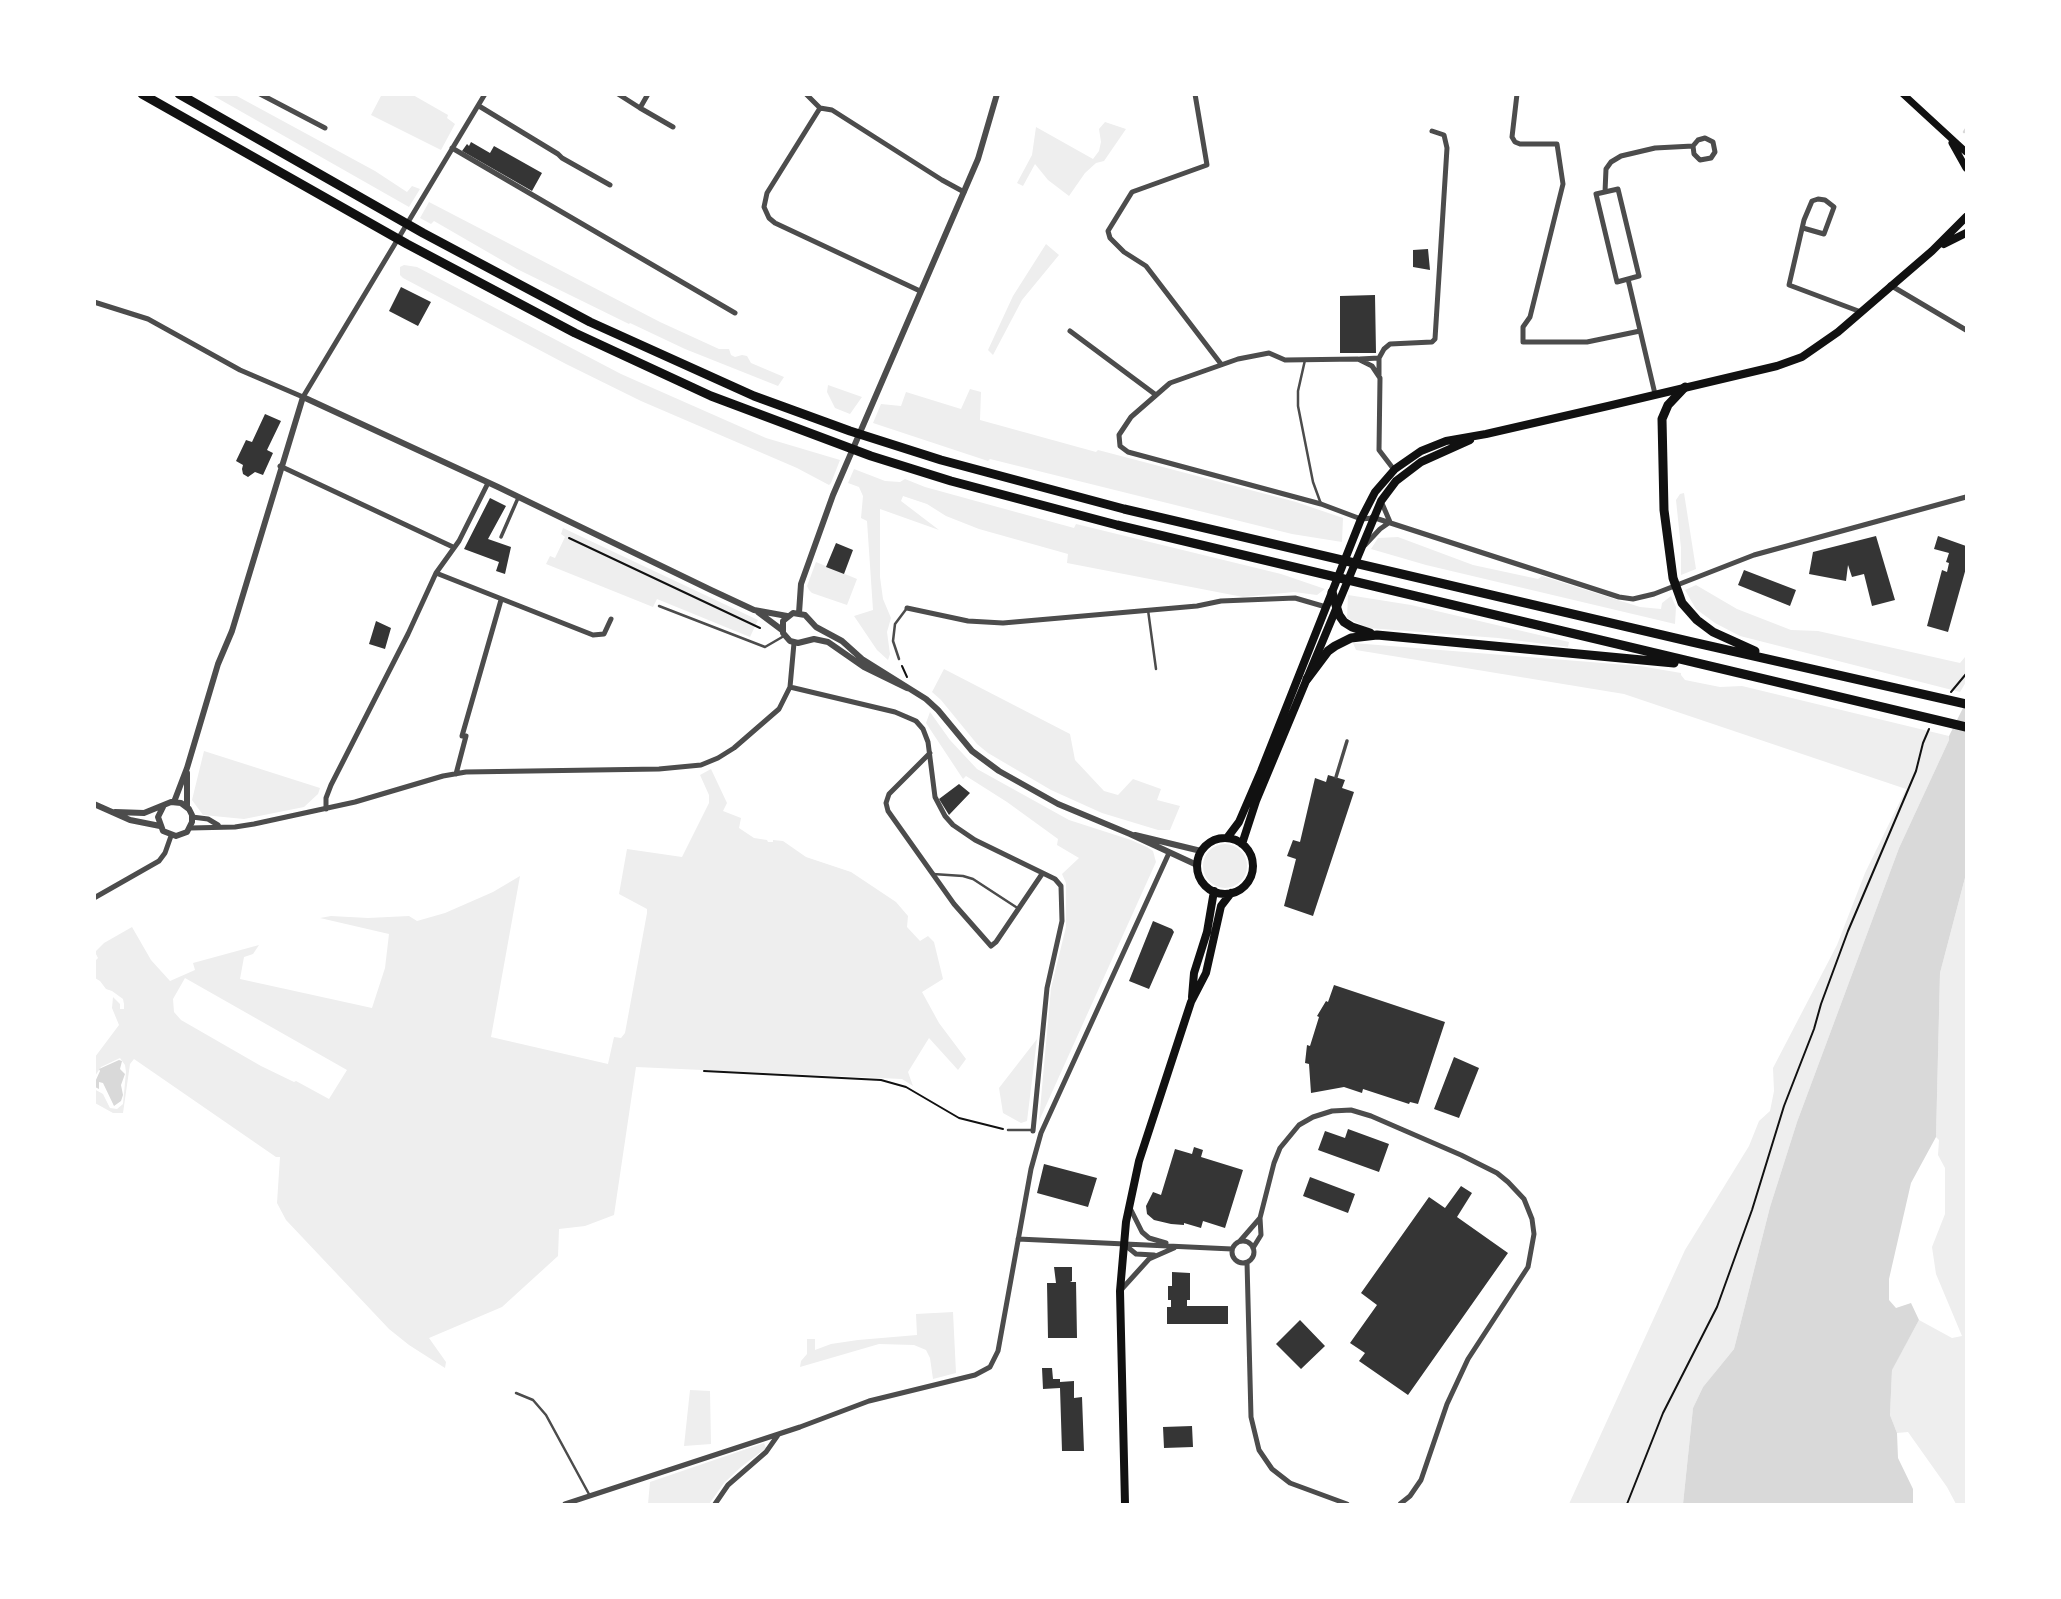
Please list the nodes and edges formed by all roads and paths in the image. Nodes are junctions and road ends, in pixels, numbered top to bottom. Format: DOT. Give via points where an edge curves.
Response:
graph roads {
  1 [pos="142,94"];
  2 [pos="179,94"];
  3 [pos="260,94"];
  4 [pos="485,94"];
  5 [pos="618,94"];
  6 [pos="648,94"];
  7 [pos="806,94"];
  8 [pos="997,94"];
  9 [pos="1195,94"];
  10 [pos="1517,94"];
  11 [pos="1903,94"];
  12 [pos="478,106"];
  13 [pos="820,107"];
  14 [pos="640,108"];
  15 [pos="673,127"];
  16 [pos="325,128"];
  17 [pos="1432,131"];
  18 [pos="1948,136"];
  19 [pos="1693,146"];
  20 [pos="452,148"];
  21 [pos="1966,152"];
  22 [pos="1966,169"];
  23 [pos="610,185"];
  24 [pos="964,192"];
  25 [pos="1605,192"];
  26 [pos="1966,217"];
  27 [pos="1803,228"];
  28 [pos="1966,233"];
  29 [pos="1932,251"];
  30 [pos="1628,278"];
  31 [pos="1890,285"];
  32 [pos="920,290"];
  33 [pos="94,302"];
  34 [pos="1861,312"];
  35 [pos="735,313"];
  36 [pos="1966,330"];
  37 [pos="1070,331"];
  38 [pos="1640,331"];
  39 [pos="1379,358"];
  40 [pos="1358,359"];
  41 [pos="1305,360"];
  42 [pos="1221,365"];
  43 [pos="1380,378"];
  44 [pos="1685,387"];
  45 [pos="1656,394"];
  46 [pos="1156,395"];
  47 [pos="303,397"];
  48 [pos="1486,434"];
  49 [pos="280,466"];
  50 [pos="1392,466"];
  51 [pos="1396,481"];
  52 [pos="488,483"];
  53 [pos="1966,497"];
  54 [pos="518,498"];
  55 [pos="1381,501"];
  56 [pos="1321,504"];
  57 [pos="1362,517"];
  58 [pos="1373,517"];
  59 [pos="1390,522"];
  60 [pos="501,537"];
  61 [pos="569,538"];
  62 [pos="453,547"];
  63 [pos="1358,552"];
  64 [pos="436,573"];
  65 [pos="1332,592"];
  66 [pos="501,600"];
  67 [pos="659,606"];
  68 [pos="1331,607"];
  69 [pos="907,608"];
  70 [pos="754,610"];
  71 [pos="1148,610"];
  72 [pos="799,613"];
  73 [pos="787,616"];
  74 [pos="611,619"];
  75 [pos="811,623"];
  76 [pos="760,628"];
  77 [pos="783,633"];
  78 [pos="1377,635"];
  79 [pos="806,640"];
  80 [pos="794,643"];
  81 [pos="899,659"];
  82 [pos="1773,659"];
  83 [pos="1156,669"];
  84 [pos="1727,671"];
  85 [pos="1966,674"];
  86 [pos="1307,679"];
  87 [pos="790,687"];
  88 [pos="907,688"];
  89 [pos="1947,699"];
  90 [pos="1966,704"];
  91 [pos="1934,720"];
  92 [pos="1966,727"];
  93 [pos="1347,741"];
  94 [pos="930,753"];
  95 [pos="187,768"];
  96 [pos="456,774"];
  97 [pos="1336,777"];
  98 [pos="174,802"];
  99 [pos="94,804"];
  100 [pos="187,806"];
  101 [pos="163,807"];
  102 [pos="326,809"];
  103 [pos="115,812"];
  104 [pos="192,817"];
  105 [pos="218,825"];
  106 [pos="160,827"];
  107 [pos="190,828"];
  108 [pos="1130,834"];
  109 [pos="171,836"];
  110 [pos="1227,838"];
  111 [pos="1242,844"];
  112 [pos="1201,851"];
  113 [pos="1169,853"];
  114 [pos="1197,865"];
  115 [pos="932,874"];
  116 [pos="1042,874"];
  117 [pos="1214,891"];
  118 [pos="1230,893"];
  119 [pos="94,898"];
  120 [pos="1019,909"];
  121 [pos="1191,1002"];
  122 [pos="704,1071"];
  123 [pos="1008,1130"];
  124 [pos="1037,1132"];
  125 [pos="1129,1205"];
  126 [pos="1260,1218"];
  127 [pos="1018,1239"];
  128 [pos="1240,1241"];
  129 [pos="1123,1243"];
  130 [pos="1172,1245"];
  131 [pos="1181,1246"];
  132 [pos="1253,1248"];
  133 [pos="1232,1249"];
  134 [pos="1155,1255"];
  135 [pos="1247,1262"];
  136 [pos="1120,1291"];
  137 [pos="516,1393"];
  138 [pos="778,1434"];
  139 [pos="590,1496"];
  140 [pos="565,1504"];
  141 [pos="715,1504"];
  142 [pos="1125,1504"];
  143 [pos="1347,1504"];
  144 [pos="1399,1504"];
  145 [pos="1628,1504"];
  1 -- 84 [label="highway" via="379,229 642,366 859,452 1106,522"];
  2 -- 82 [label="highway" via="539,296 754,396 1014,481"];
  3 -- 16 [label="street"];
  4 -- 12 [label="street"];
  5 -- 14 [label="street"];
  6 -- 14 [label="street"];
  7 -- 13 [label="street"];
  8 -- 24 [label="street"];
  9 -- 42 [label="street" via="1207,165 1132,192 1108,231 1124,252 1146,267"];
  10 -- 38 [label="street" via="1512,138 1521,144 1557,144 1563,184 1530,317 1523,327 1523,342 1587,342"];
  11 -- 18 [label="main road"];
  12 -- 20 [label="street"];
  12 -- 23 [label="street"];
  13 -- 24 [label="street" via="832,110"];
  13 -- 32 [label="street" via="767,193 764,207 769,218"];
  14 -- 15 [label="street"];
  17 -- 39 [label="street" via="1444,135 1447,148 1435,339 1390,344"];
  18 -- 21 [label="main road"];
  18 -- 22 [label="main road"];
  19 -- 19 [label="street" via="1700,160 1708,160 1715,152 1715,144 1707,138"];
  19 -- 25 [label="street" via="1620,156 1606,169"];
  20 -- 35 [label="street"];
  20 -- 47 [label="street"];
  24 -- 32 [label="street"];
  25 -- 30 [label="street" via="1596,194 1617,282"];
  25 -- 30 [label="street" via="1618,189 1639,276"];
  26 -- 29 [label="main road"];
  27 -- 27 [label="street" via="1815,199 1834,207 1824,234"];
  27 -- 34 [label="street" via="1789,285"];
  28 -- 29 [label="main road"];
  29 -- 31 [label="main road"];
  30 -- 38 [label="street"];
  31 -- 34 [label="main road"];
  31 -- 36 [label="street"];
  32 -- 72 [label="street" via="838,484 801,584"];
  33 -- 47 [label="street" via="148,318 240,370"];
  34 -- 44 [label="main road" via="1802,357"];
  37 -- 46 [label="street"];
  38 -- 45 [label="street"];
  39 -- 40 [label="street"];
  39 -- 43 [label="street"];
  40 -- 41 [label="street"];
  40 -- 43 [label="street" via="1372,366"];
  41 -- 42 [label="street" via="1282,360 1269,353"];
  41 -- 56 [label="lane" via="1297,403"];
  42 -- 46 [label="street" via="1177,380"];
  43 -- 50 [label="street" via="1379,447"];
  44 -- 45 [label="main road"];
  44 -- 82 [label="highway" via="1662,419 1664,510 1673,579 1689,611 1707,628"];
  45 -- 48 [label="main road"];
  46 -- 56 [label="street" via="1121,432 1118,440 1125,451"];
  47 -- 49 [label="street"];
  47 -- 52 [label="street"];
  48 -- 50 [label="main road" via="1434,445"];
  48 -- 51 [label="main road" via="1432,455"];
  49 -- 62 [label="street"];
  49 -- 95 [label="street"];
  50 -- 51 [label="street"];
  50 -- 57 [label="main road"];
  51 -- 55 [label="main road"];
  52 -- 54 [label="street"];
  52 -- 62 [label="street"];
  53 -- 59 [label="street" via="1754,555 1633,598"];
  54 -- 60 [label="street"];
  54 -- 70 [label="street"];
  55 -- 58 [label="main road"];
  55 -- 59 [label="street"];
  56 -- 57 [label="street"];
  57 -- 58 [label="street"];
  57 -- 65 [label="main road"];
  58 -- 59 [label="street"];
  58 -- 63 [label="main road"];
  59 -- 63 [label="street"];
  61 -- 76 [label="path"];
  62 -- 64 [label="street"];
  63 -- 68 [label="main road"];
  64 -- 66 [label="street"];
  64 -- 102 [label="street" via="327,793"];
  65 -- 68 [label="highway"];
  66 -- 74 [label="street" via="596,636 605,632"];
  66 -- 96 [label="street" via="462,736 466,737"];
  67 -- 77 [label="lane" via="765,646"];
  68 -- 71 [label="street" via="1290,598"];
  68 -- 78 [label="highway" via="1346,624"];
  68 -- 86 [label="main road"];
  68 -- 110 [label="main road" via="1239,822"];
  69 -- 71 [label="street" via="988,623"];
  69 -- 81 [label="lane" via="895,624 893,641"];
  70 -- 73 [label="street"];
  70 -- 77 [label="street"];
  71 -- 83 [label="lane"];
  72 -- 73 [label="street"];
  72 -- 75 [label="street"];
  73 -- 77 [label="street"];
  75 -- 79 [label="street"];
  75 -- 88 [label="street"];
  77 -- 80 [label="street"];
  78 -- 84 [label="highway"];
  78 -- 86 [label="highway" via="1356,637 1328,650"];
  79 -- 80 [label="street"];
  79 -- 88 [label="street" via="832,643 864,667"];
  80 -- 87 [label="street"];
  81 -- 88 [label="path" via="909,680"];
  82 -- 90 [label="highway"];
  84 -- 92 [label="highway"];
  85 -- 89 [label="path"];
  86 -- 111 [label="main road"];
  87 -- 94 [label="street" via="908,716 926,734"];
  87 -- 96 [label="street" via="773,715 726,754 701,765"];
  88 -- 108 [label="street" via="933,704 962,742 984,760 1059,804"];
  91 -- 145 [label="path" via="1848,931 1717,1307 1663,1413"];
  93 -- 97 [label="street"];
  94 -- 115 [label="street" via="892,790 886,803"];
  94 -- 116 [label="street" via="935,797 953,825"];
  95 -- 98 [label="street"];
  95 -- 100 [label="street"];
  96 -- 102 [label="street"];
  98 -- 100 [label="street"];
  98 -- 101 [label="street"];
  99 -- 103 [label="street"];
  100 -- 104 [label="street"];
  101 -- 103 [label="street" via="144,813"];
  101 -- 106 [label="street"];
  102 -- 105 [label="street" via="235,827"];
  103 -- 106 [label="street"];
  104 -- 105 [label="street"];
  104 -- 107 [label="street"];
  105 -- 107 [label="street"];
  106 -- 109 [label="street"];
  107 -- 109 [label="street"];
  108 -- 112 [label="street"];
  108 -- 113 [label="street"];
  109 -- 119 [label="street" via="159,861"];
  110 -- 111 [label="main road"];
  110 -- 112 [label="main road" via="1211,842"];
  111 -- 118 [label="main road" via="1251,856 1252,871 1244,886"];
  112 -- 114 [label="main road"];
  113 -- 114 [label="street"];
  113 -- 124 [label="street"];
  114 -- 117 [label="main road" via="1202,881"];
  115 -- 120 [label="lane" via="973,879"];
  115 -- 120 [label="street" via="992,946"];
  116 -- 120 [label="street"];
  116 -- 124 [label="street" via="1061,886 1062,921 1047,988"];
  117 -- 118 [label="main road"];
  117 -- 121 [label="main road"];
  118 -- 121 [label="main road" via="1221,906 1206,973"];
  121 -- 125 [label="main road"];
  122 -- 123 [label="path" via="881,1080 906,1087 959,1118"];
  123 -- 124 [label="lane"];
  124 -- 127 [label="street"];
  125 -- 129 [label="main road"];
  125 -- 130 [label="street" via="1142,1232"];
  126 -- 128 [label="street"];
  126 -- 132 [label="street" via="1261,1235"];
  126 -- 144 [label="street" via="1284,1141 1308,1120 1336,1110 1371,1116 1484,1166 1524,1199 1534,1234 1528,1267 1468,1359 1421,1480"];
  127 -- 129 [label="street"];
  127 -- 138 [label="street" via="998,1351 987,1370 869,1401"];
  128 -- 132 [label="street"];
  128 -- 133 [label="street"];
  129 -- 130 [label="street"];
  129 -- 134 [label="street" via="1136,1254"];
  129 -- 136 [label="main road"];
  130 -- 131 [label="street"];
  131 -- 133 [label="street"];
  131 -- 134 [label="street"];
  132 -- 135 [label="street"];
  133 -- 135 [label="street" via="1235,1261"];
  134 -- 136 [label="street"];
  135 -- 143 [label="street" via="1251,1417 1259,1450 1272,1469 1290,1483"];
  136 -- 142 [label="main road"];
  137 -- 139 [label="lane" via="533,1400 546,1415"];
  138 -- 139 [label="street"];
  138 -- 141 [label="street"];
  139 -- 140 [label="street"];
}
